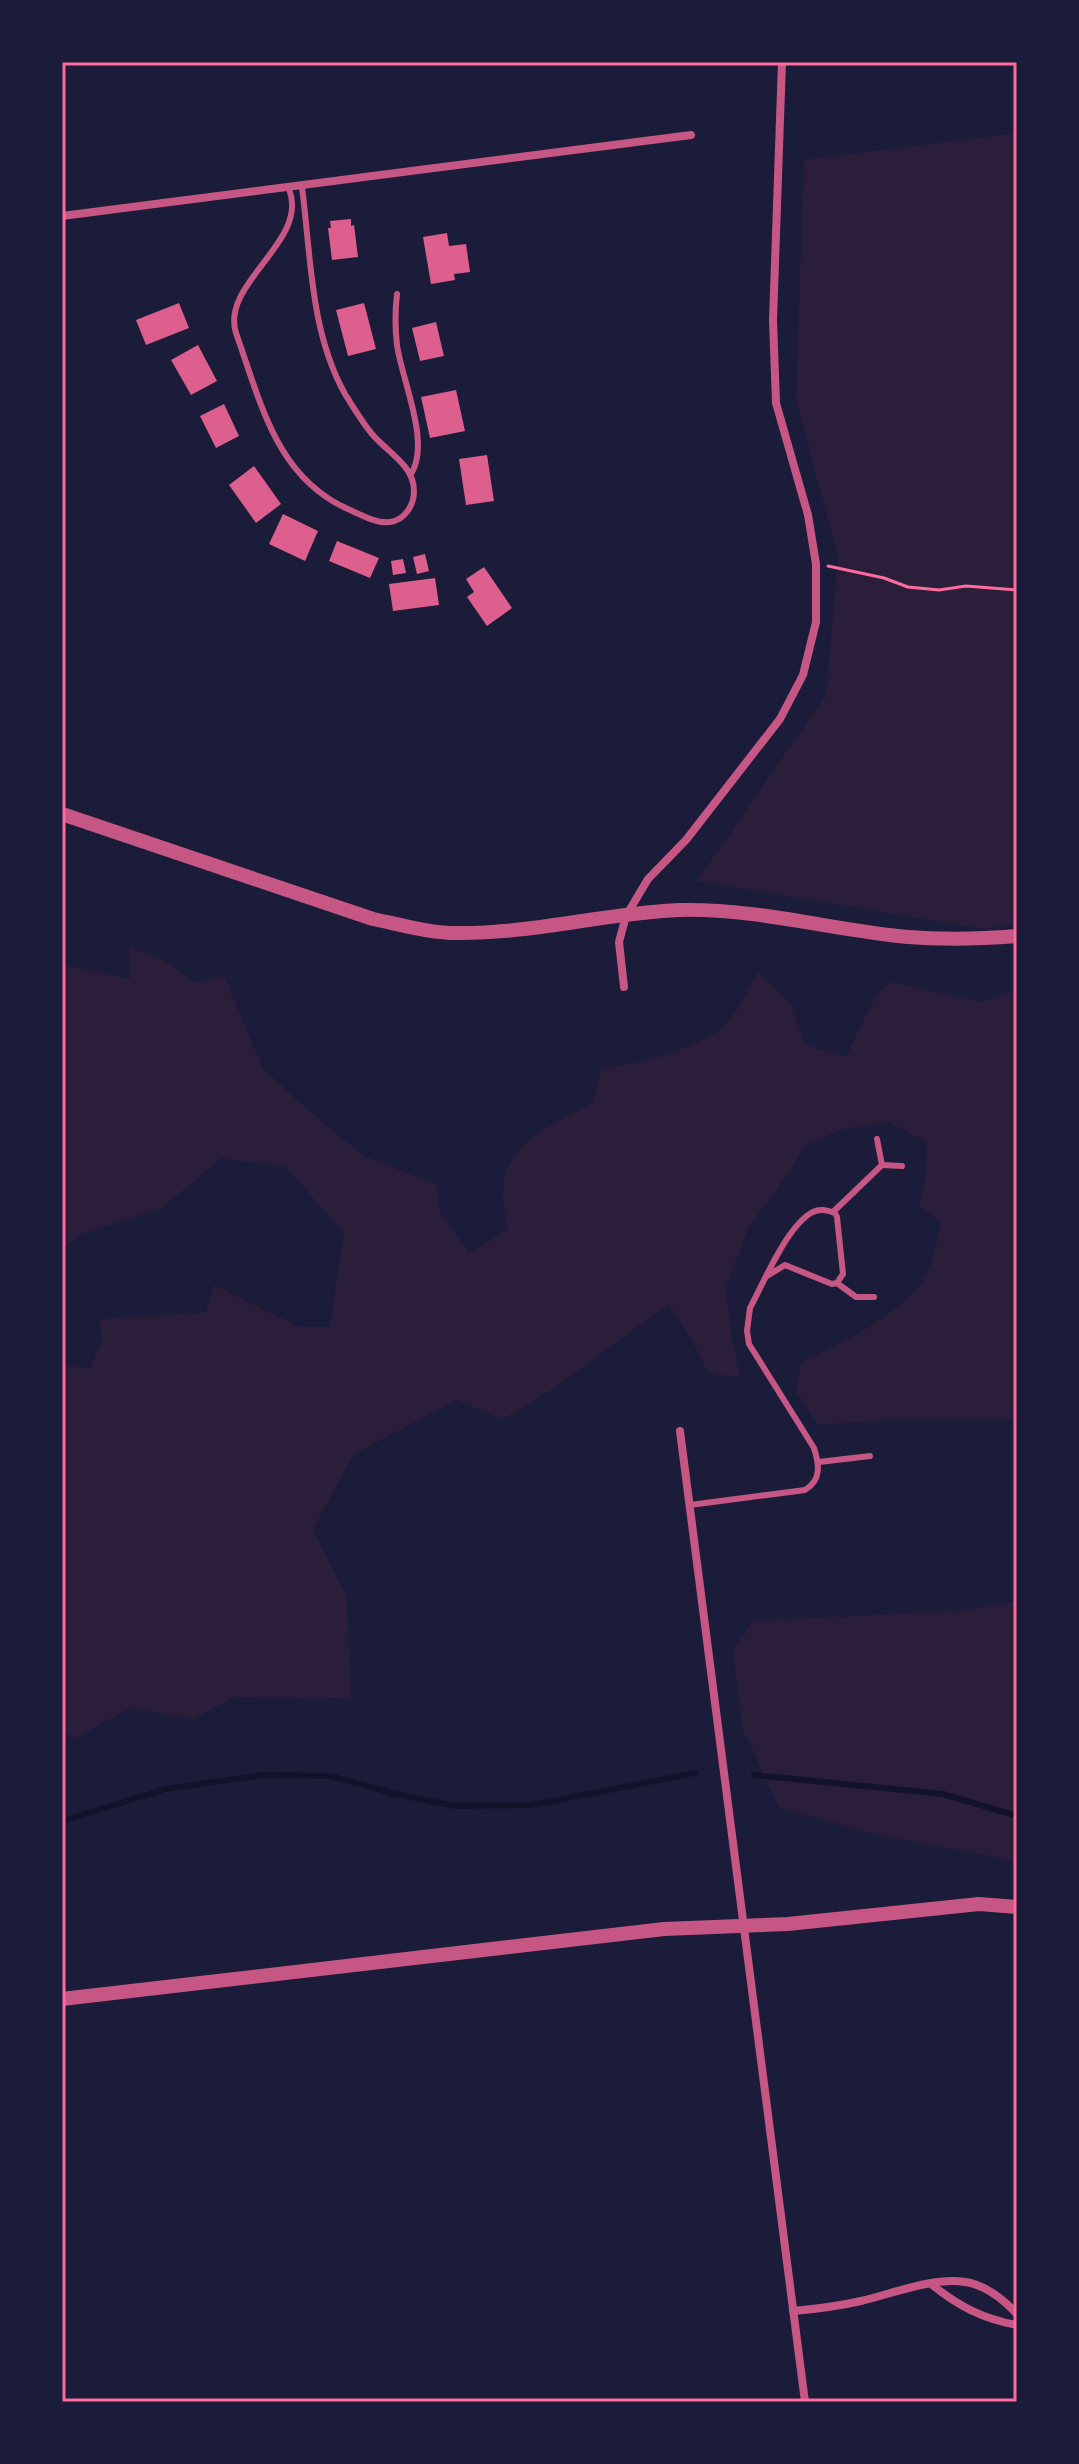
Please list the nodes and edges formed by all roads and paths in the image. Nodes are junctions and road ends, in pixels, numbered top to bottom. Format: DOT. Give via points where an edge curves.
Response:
graph roads {
  1 [pos="782,62"];
  2 [pos="691,135"];
  3 [pos="302,187"];
  4 [pos="289,189"];
  5 [pos="62,216"];
  6 [pos="397,294"];
  7 [pos="411,474"];
  8 [pos="816,564"];
  9 [pos="1017,590"];
  10 [pos="62,814"];
  11 [pos="626,916"];
  12 [pos="1017,936"];
  13 [pos="624,987"];
  14 [pos="877,1139"];
  15 [pos="882,1165"];
  16 [pos="902,1166"];
  17 [pos="833,1212"];
  18 [pos="767,1276"];
  19 [pos="837,1283"];
  20 [pos="874,1297"];
  21 [pos="680,1431"];
  22 [pos="870,1456"];
  23 [pos="819,1462"];
  24 [pos="690,1505"];
  25 [pos="1017,1907"];
  26 [pos="744,1927"];
  27 [pos="62,1999"];
  28 [pos="931,2284"];
  29 [pos="793,2311"];
  30 [pos="1017,2314"];
  31 [pos="1017,2325"];
  32 [pos="805,2402"];
  1 -- 8 [label="street" via="773,320 776,403 808,515"];
  2 -- 3 [label="street"];
  3 -- 4 [label="street"];
  3 -- 7 [label="lane" via="317,313 328,355 370,432"];
  4 -- 5 [label="street"];
  4 -- 7 [label="lane" via="289,223 237,301 234,314 267,418 296,472 328,500 353,512 386,522 403,517 413,500"];
  6 -- 7 [label="lane" via="397,344 419,443"];
  8 -- 9 [label="path" via="908,587"];
  8 -- 11 [label="street" via="816,622 803,675 780,719 686,840 648,879"];
  10 -- 11 [label="street" via="373,919 423,930 498,932"];
  11 -- 12 [label="street" via="723,912 905,937"];
  11 -- 13 [label="street" via="619,942"];
  14 -- 15 [label="lane"];
  15 -- 16 [label="lane"];
  15 -- 17 [label="lane"];
  17 -- 18 [label="lane" via="817,1210 805,1218"];
  17 -- 19 [label="lane" via="843,1274"];
  18 -- 19 [label="lane" via="785,1265"];
  18 -- 23 [label="lane" via="750,1308 749,1344"];
  19 -- 20 [label="lane" via="856,1297"];
  21 -- 24 [label="street"];
  22 -- 23 [label="lane"];
  23 -- 24 [label="lane" via="816,1480 805,1490"];
  24 -- 26 [label="street"];
  25 -- 26 [label="street" via="979,1904"];
  26 -- 27 [label="street" via="606,1935"];
  26 -- 29 [label="street"];
  28 -- 29 [label="street"];
  28 -- 30 [label="street" via="964,2281 1003,2299"];
  28 -- 31 [label="street" via="973,2313"];
  29 -- 32 [label="street"];
}
